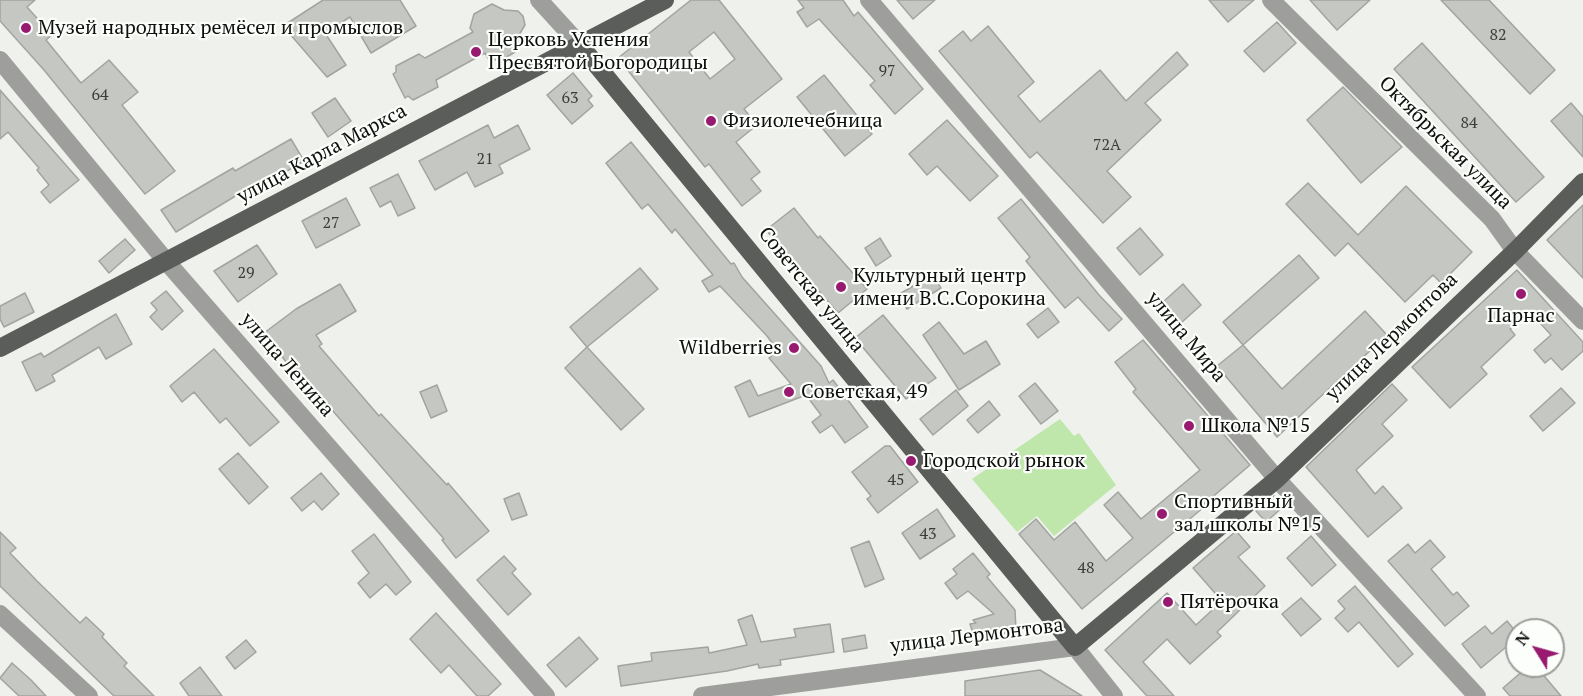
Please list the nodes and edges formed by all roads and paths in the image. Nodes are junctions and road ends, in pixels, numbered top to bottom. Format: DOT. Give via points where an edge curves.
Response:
graph roads {
  1 [pos="539,0"];
  2 [pos="665,0"];
  3 [pos="869,0"];
  4 [pos="1271,0"];
  5 [pos="580,45"];
  6 [pos="0,60"];
  7 [pos="1583,182"];
  8 [pos="1515,251"];
  9 [pos="166,261"];
  10 [pos="1583,321"];
  11 [pos="0,348"];
  12 [pos="1277,479"];
  13 [pos="0,614"];
  14 [pos="1075,647"];
  15 [pos="89,696"];
  16 [pos="546,696"];
  17 [pos="702,696"];
  18 [pos="1114,696"];
  19 [pos="1477,696"];
  1 -- 5 [label="street, Советская улица"];
  2 -- 5 [label="main road, улица Карла Маркса"];
  3 -- 12 [label="street, улица Мира"];
  4 -- 8 [label="street, Октябрьская улица" via="1492,219"];
  5 -- 9 [label="main road, улица Карла Маркса"];
  5 -- 14 [label="main road, Советская улица"];
  6 -- 9 [label="street, улица Ленина"];
  7 -- 8 [label="main road, улица Лермонтова"];
  8 -- 10 [label="street, Октябрьская улица"];
  8 -- 12 [label="main road, улица Лермонтова"];
  9 -- 11 [label="main road, улица Карла Маркса"];
  9 -- 16 [label="street, улица Ленина"];
  12 -- 14 [label="main road, улица Лермонтова"];
  12 -- 19 [label="street, улица Мира"];
  13 -- 15 [label="street"];
  14 -- 17 [label="street, улица Лермонтова"];
  14 -- 18 [label="street, Советская улица"];
}
